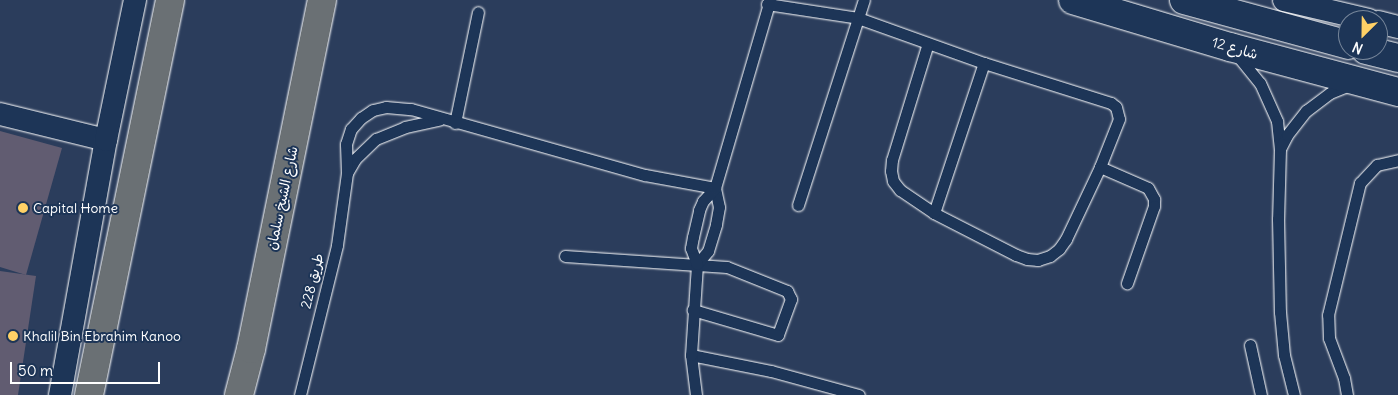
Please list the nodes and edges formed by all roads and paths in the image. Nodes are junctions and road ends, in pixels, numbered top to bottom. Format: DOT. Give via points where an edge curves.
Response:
graph roads {
  1 [pos="135,0"];
  2 [pos="170,0"];
  3 [pos="322,0"];
  4 [pos="864,0"];
  5 [pos="1073,0"];
  6 [pos="1184,0"];
  7 [pos="1284,0"];
  8 [pos="768,1"];
  9 [pos="478,12"];
  10 [pos="1338,13"];
  11 [pos="858,18"];
  12 [pos="928,43"];
  13 [pos="1338,43"];
  14 [pos="1230,47"];
  15 [pos="984,63"];
  16 [pos="1359,82"];
  17 [pos="1398,92"];
  18 [pos="0,114"];
  19 [pos="441,119"];
  20 [pos="455,123"];
  21 [pos="106,140"];
  22 [pos="1280,149"];
  23 [pos="1398,160"];
  24 [pos="1100,167"];
  25 [pos="348,173"];
  26 [pos="715,188"];
  27 [pos="798,205"];
  28 [pos="934,213"];
  29 [pos="565,256"];
  30 [pos="697,264"];
  31 [pos="1127,283"];
  32 [pos="693,310"];
  33 [pos="1250,345"];
  34 [pos="691,355"];
  35 [pos="60,395"];
  36 [pos="89,395"];
  37 [pos="239,395"];
  38 [pos="300,395"];
  39 [pos="696,395"];
  40 [pos="859,395"];
  41 [pos="1261,395"];
  42 [pos="1294,395"];
  43 [pos="1347,395"];
  1 -- 21 [label="street"];
  2 -- 36 [label="main road"];
  3 -- 37 [label="main road, شارع الشيخ سلمان"];
  4 -- 11 [label="lane"];
  5 -- 14 [label="street, شارع 12"];
  6 -- 13 [label="street"];
  7 -- 10 [label="street"];
  8 -- 11 [label="lane"];
  8 -- 26 [label="lane"];
  9 -- 20 [label="lane"];
  11 -- 12 [label="lane"];
  11 -- 27 [label="lane"];
  12 -- 15 [label="lane"];
  12 -- 28 [label="lane" via="890,171 900,190"];
  14 -- 16 [label="street, شارع 12"];
  14 -- 22 [label="lane" via="1267,95 1277,121"];
  15 -- 24 [label="lane" via="1112,103 1119,119"];
  15 -- 28 [label="lane"];
  16 -- 17 [label="street, شارع 12"];
  16 -- 22 [label="lane" via="1330,93 1312,106 1296,123"];
  18 -- 21 [label="street"];
  19 -- 20 [label="lane"];
  19 -- 25 [label="lane" via="405,127 376,139 356,159"];
  19 -- 25 [label="lane" via="399,108 373,110 351,129 346,144"];
  20 -- 26 [label="lane" via="645,175"];
  21 -- 35 [label="street"];
  22 -- 42 [label="lane" via="1280,312 1284,355"];
  23 -- 43 [label="lane" via="1377,165 1360,183 1328,314 1329,338"];
  24 -- 28 [label="lane" via="1059,249 1038,260 1016,255"];
  24 -- 31 [label="lane" via="1148,188 1154,199"];
  25 -- 38 [label="lane, طريق 228" via="337,245"];
  26 -- 30 [label="lane" via="719,207 716,224 708,251"];
  26 -- 30 [label="lane" via="703,201 696,219 691,248"];
  29 -- 30 [label="lane"];
  30 -- 32 [label="lane"];
  30 -- 32 [label="lane" via="727,267 787,291 791,299 778,335"];
  32 -- 34 [label="lane"];
  33 -- 41 [label="lane"];
  34 -- 39 [label="lane"];
  34 -- 40 [label="lane" via="771,370"];
}
